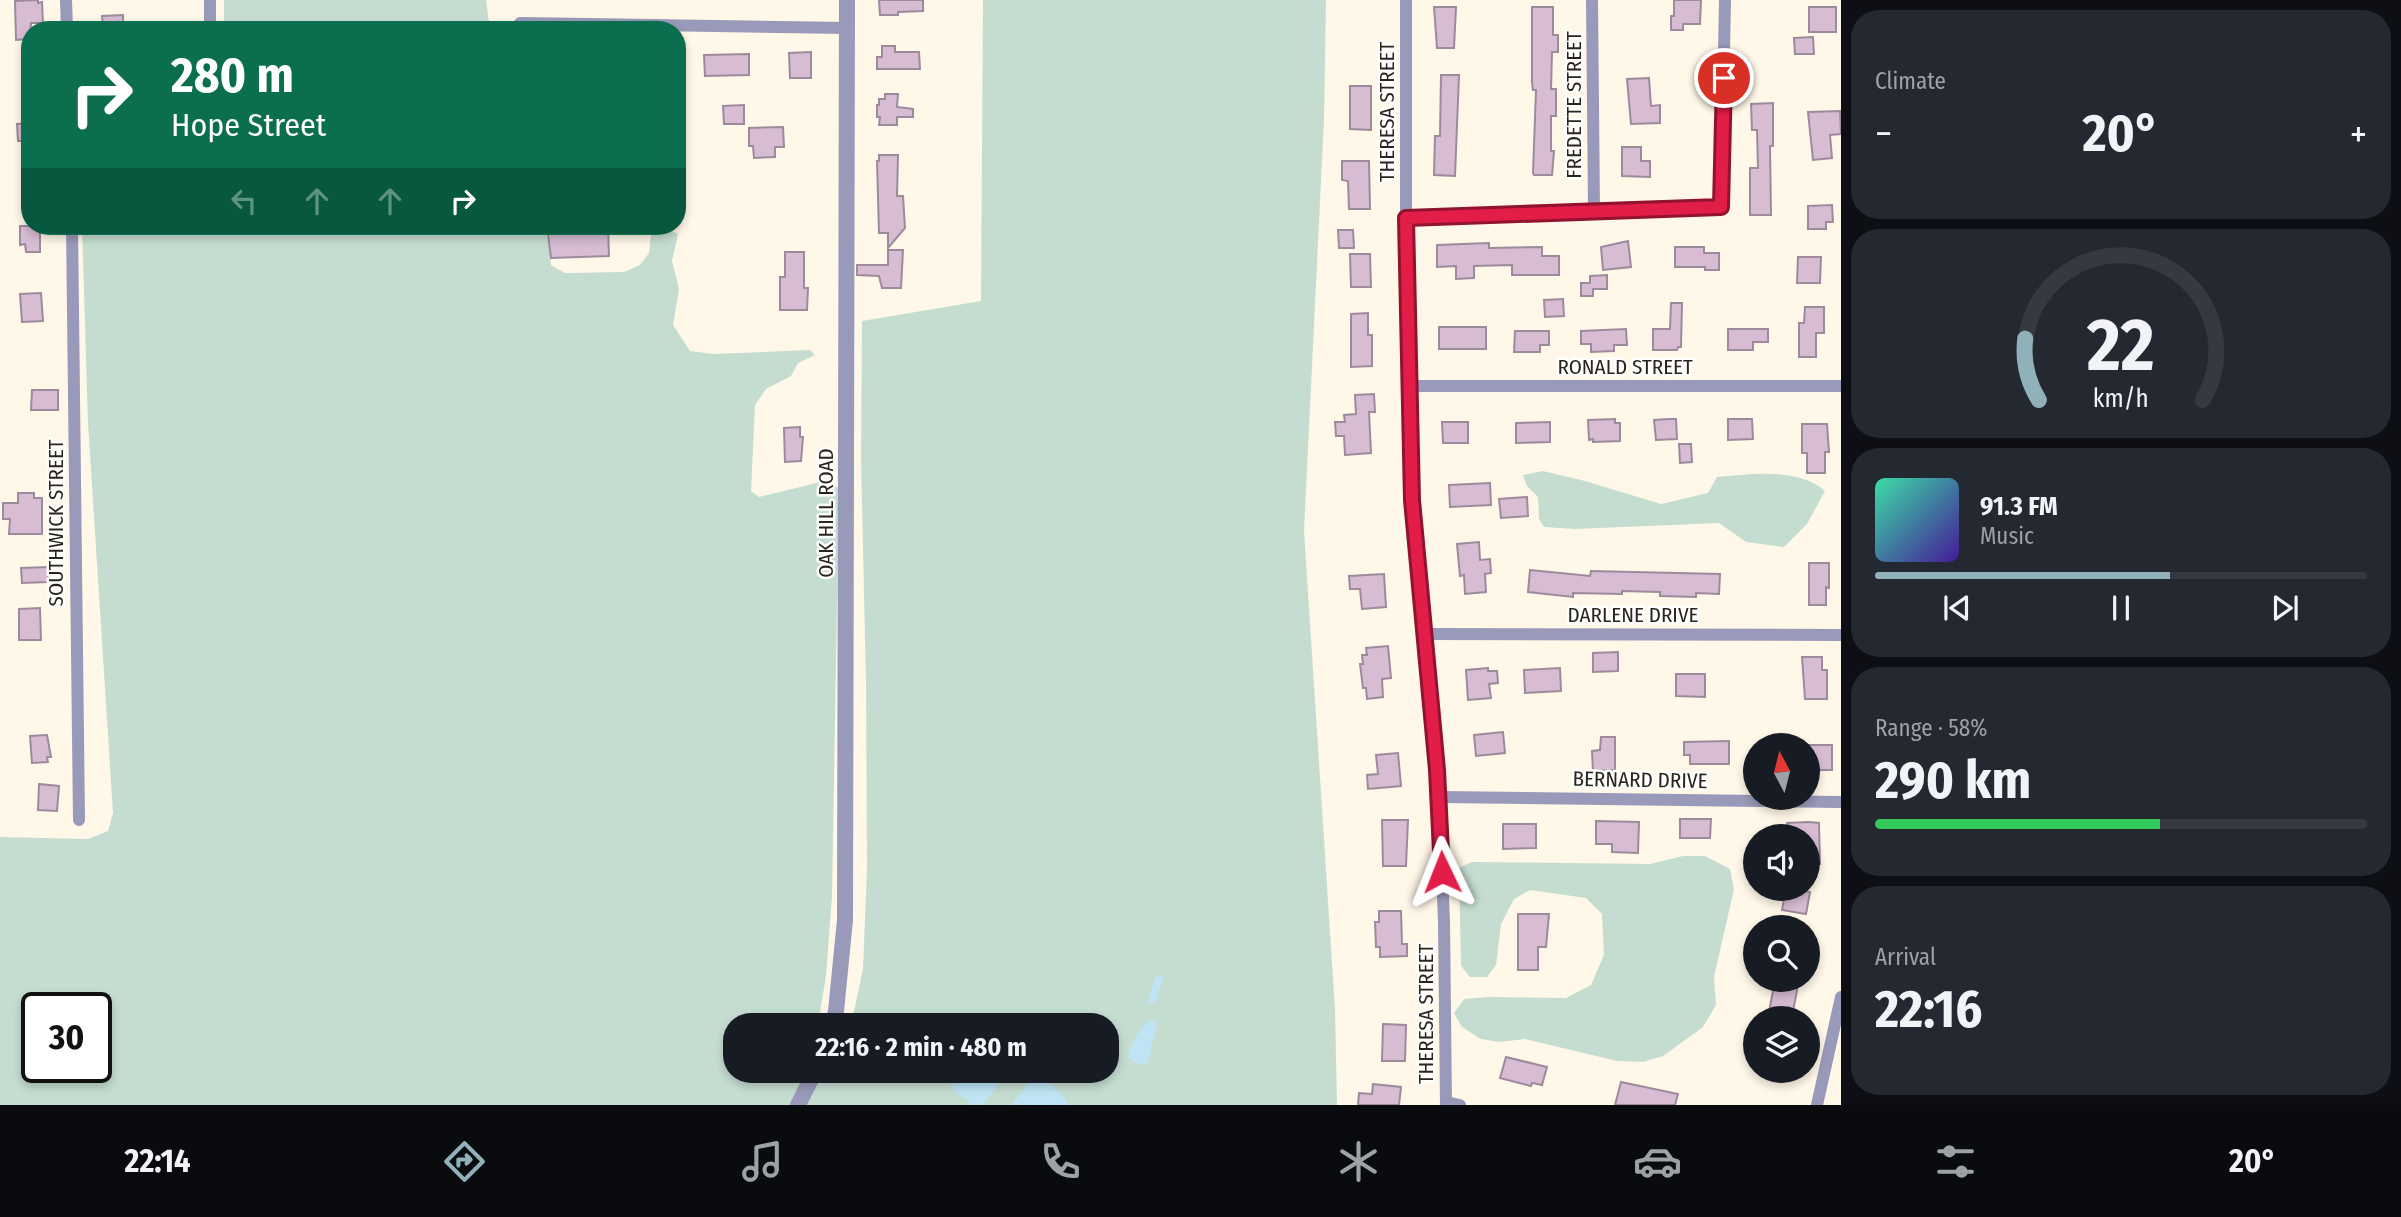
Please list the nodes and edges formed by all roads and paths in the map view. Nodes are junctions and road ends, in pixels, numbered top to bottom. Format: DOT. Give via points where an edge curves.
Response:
graph roads {
  1 [pos="66,0"];
  2 [pos="210,0"];
  3 [pos="847,0"];
  4 [pos="1406,0"];
  5 [pos="1592,0"];
  6 [pos="1725,0"];
  7 [pos="67,21"];
  8 [pos="210,21"];
  9 [pos="686,26"];
  10 [pos="847,28"];
  11 [pos="1594,210"];
  12 [pos="1406,218"];
  13 [pos="72,235"];
  14 [pos="1408,386"];
  15 [pos="1841,386"];
  16 [pos="1425,634"];
  17 [pos="1841,635"];
  18 [pos="1439,797"];
  19 [pos="1841,802"];
  20 [pos="79,820"];
  21 [pos="1841,997"];
  22 [pos="834,1013"];
  23 [pos="1836,1046"];
  24 [pos="809,1083"];
  25 [pos="1446,1103"];
  26 [pos="798,1105"];
  27 [pos="1460,1105"];
  28 [pos="1817,1105"];
  1 -- 7 [label="street"];
  2 -- 8 [label="street"];
  3 -- 10 [label="street, OAK HILL ROAD"];
  4 -- 12 [label="street, THERESA STREET"];
  5 -- 11 [label="street, FREDETTE STREET"];
  6 -- 11 [label="street" via="1721,207"];
  9 -- 10 [label="street"];
  10 -- 22 [label="street, OAK HILL ROAD" via="845,920"];
  11 -- 12 [label="street"];
  12 -- 14 [label="street, THERESA STREET"];
  13 -- 20 [label="street, SOUTHWICK STREET"];
  14 -- 15 [label="street, RONALD STREET"];
  14 -- 16 [label="street, THERESA STREET" via="1412,500"];
  16 -- 17 [label="street, DARLENE DRIVE"];
  16 -- 18 [label="street, THERESA STREET"];
  18 -- 19 [label="street, BERNARD DRIVE"];
  18 -- 25 [label="street, THERESA STREET"];
  21 -- 23 [label="street"];
  23 -- 28 [label="street"];
  24 -- 26 [label="street"];
  25 -- 27 [label="street"];
}
